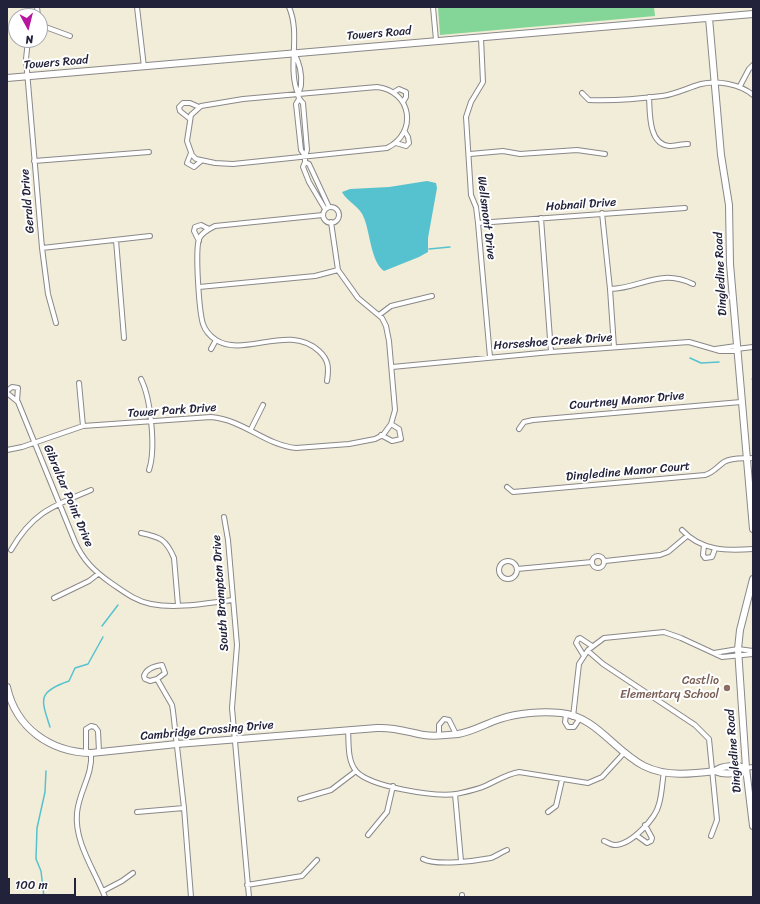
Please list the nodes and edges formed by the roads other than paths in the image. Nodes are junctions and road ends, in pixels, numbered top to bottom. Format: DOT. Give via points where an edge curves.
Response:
graph roads {
  1 [pos="137,7"];
  2 [pos="289,7"];
  3 [pos="433,7"];
  4 [pos="753,14"];
  5 [pos="709,18"];
  6 [pos="48,28"];
  7 [pos="70,36"];
  8 [pos="481,38"];
  9 [pos="436,40"];
  10 [pos="26,48"];
  11 [pos="294,53"];
  12 [pos="753,64"];
  13 [pos="144,67"];
  14 [pos="27,77"];
  15 [pos="7,78"];
  16 [pos="714,83"];
  17 [pos="740,86"];
  18 [pos="394,92"];
  19 [pos="582,93"];
  20 [pos="298,94"];
  21 [pos="753,95"];
  22 [pos="649,98"];
  23 [pos="403,102"];
  24 [pos="199,108"];
  25 [pos="190,119"];
  26 [pos="405,132"];
  27 [pos="396,143"];
  28 [pos="688,144"];
  29 [pos="149,152"];
  30 [pos="191,153"];
  31 [pos="470,154"];
  32 [pos="605,154"];
  33 [pos="305,156"];
  34 [pos="34,161"];
  35 [pos="201,161"];
  36 [pos="306,162"];
  37 [pos="329,207"];
  38 [pos="685,208"];
  39 [pos="325,209"];
  40 [pos="602,213"];
  41 [pos="323,215"];
  42 [pos="541,218"];
  43 [pos="331,222"];
  44 [pos="478,223"];
  45 [pos="209,229"];
  46 [pos="150,236"];
  47 [pos="116,240"];
  48 [pos="199,241"];
  49 [pos="42,248"];
  50 [pos="338,270"];
  51 [pos="693,284"];
  52 [pos="199,287"];
  53 [pos="610,289"];
  54 [pos="432,296"];
  55 [pos="379,316"];
  56 [pos="56,323"];
  57 [pos="124,338"];
  58 [pos="216,340"];
  59 [pos="753,347"];
  60 [pos="614,348"];
  61 [pos="210,349"];
  62 [pos="736,349"];
  63 [pos="551,352"];
  64 [pos="490,357"];
  65 [pos="392,367"];
  66 [pos="141,379"];
  67 [pos="326,381"];
  68 [pos="79,383"];
  69 [pos="7,392"];
  70 [pos="17,401"];
  71 [pos="741,402"];
  72 [pos="263,405"];
  73 [pos="150,422"];
  74 [pos="391,424"];
  75 [pos="83,426"];
  76 [pos="251,429"];
  77 [pos="519,429"];
  78 [pos="381,435"];
  79 [pos="35,442"];
  80 [pos="7,450"];
  81 [pos="750,458"];
  82 [pos="149,470"];
  83 [pos="507,487"];
  84 [pos="91,490"];
  85 [pos="59,503"];
  86 [pos="224,517"];
  87 [pos="753,529"];
  88 [pos="682,530"];
  89 [pos="141,533"];
  90 [pos="687,536"];
  91 [pos="704,545"];
  92 [pos="753,549"];
  93 [pos="11,550"];
  94 [pos="715,550"];
  95 [pos="604,561"];
  96 [pos="592,562"];
  97 [pos="517,569"];
  98 [pos="98,574"];
  99 [pos="753,579"];
  100 [pos="54,598"];
  101 [pos="233,600"];
  102 [pos="178,605"];
  103 [pos="592,646"];
  104 [pos="738,649"];
  105 [pos="588,651"];
  106 [pos="753,652"];
  107 [pos="714,653"];
  108 [pos="584,656"];
  109 [pos="738,657"];
  110 [pos="157,679"];
  111 [pos="7,687"];
  112 [pos="566,715"];
  113 [pos="573,716"];
  114 [pos="580,718"];
  115 [pos="348,730"];
  116 [pos="456,734"];
  117 [pos="440,735"];
  118 [pos="236,740"];
  119 [pos="176,744"];
  120 [pos="99,752"];
  121 [pos="89,753"];
  122 [pos="624,753"];
  123 [pos="753,767"];
  124 [pos="746,768"];
  125 [pos="356,771"];
  126 [pos="664,772"];
  127 [pos="714,772"];
  128 [pos="562,780"];
  129 [pos="393,786"];
  130 [pos="455,794"];
  131 [pos="300,798"];
  132 [pos="184,808"];
  133 [pos="137,812"];
  134 [pos="548,812"];
  135 [pos="645,825"];
  136 [pos="753,826"];
  137 [pos="368,835"];
  138 [pos="636,835"];
  139 [pos="711,836"];
  140 [pos="604,841"];
  141 [pos="508,850"];
  142 [pos="423,859"];
  143 [pos="317,860"];
  144 [pos="461,861"];
  145 [pos="133,873"];
  146 [pos="248,885"];
  147 [pos="102,891"];
  148 [pos="105,897"];
  149 [pos="191,897"];
  150 [pos="249,897"];
  1 -- 13 [label="street"];
  2 -- 11 [label="street"];
  3 -- 9 [label="street"];
  4 -- 5 [label="street, Towers Road"];
  5 -- 8 [label="street, Towers Road"];
  5 -- 16 [label="street, Dingledine Road"];
  6 -- 7 [label="street"];
  8 -- 9 [label="street, Towers Road"];
  8 -- 31 [label="street, Wellsmont Drive" via="483,82 471,102 466,117"];
  9 -- 11 [label="street, Towers Road"];
  10 -- 14 [label="street, Gerald Drive"];
  11 -- 13 [label="street, Towers Road"];
  11 -- 20 [label="street" via="299,63 302,86"];
  12 -- 17 [label="street"];
  13 -- 14 [label="street, Towers Road"];
  14 -- 15 [label="street, Towers Road"];
  14 -- 34 [label="street, Gerald Drive"];
  16 -- 17 [label="street"];
  16 -- 22 [label="street"];
  16 -- 62 [label="street, Dingledine Road" via="729,205"];
  17 -- 21 [label="street"];
  18 -- 20 [label="street" via="377,87"];
  18 -- 23 [label="street"];
  18 -- 23 [label="street" via="399,89 406,92"];
  19 -- 22 [label="street" via="589,100"];
  20 -- 24 [label="street" via="219,102"];
  20 -- 33 [label="street" via="303,103 307,150"];
  22 -- 28 [label="street" via="652,129 657,138 670,146"];
  23 -- 26 [label="street" via="406,115"];
  24 -- 25 [label="street"];
  24 -- 25 [label="street" via="190,103 183,103 179,107"];
  25 -- 30 [label="street" via="187,141"];
  26 -- 27 [label="street"];
  26 -- 27 [label="street" via="409,143 406,146"];
  27 -- 33 [label="street" via="382,149"];
  29 -- 34 [label="street"];
  30 -- 35 [label="street"];
  30 -- 35 [label="street" via="187,163 190,166 198,165"];
  31 -- 32 [label="street" via="577,150"];
  31 -- 44 [label="street, Wellsmont Drive" via="471,195"];
  33 -- 35 [label="street" via="233,164"];
  33 -- 36 [label="street"];
  34 -- 49 [label="street, Gerald Drive"];
  36 -- 37 [label="street"];
  36 -- 39 [label="street" via="304,167 309,182"];
  37 -- 39 [label="street"];
  37 -- 43 [label="street" via="334,208 339,214 336,220"];
  38 -- 40 [label="street, Hobnail Drive"];
  39 -- 41 [label="street"];
  40 -- 42 [label="street, Hobnail Drive"];
  40 -- 53 [label="street"];
  41 -- 43 [label="street" via="326,221"];
  41 -- 45 [label="street" via="215,226"];
  42 -- 44 [label="street, Hobnail Drive"];
  42 -- 63 [label="street"];
  43 -- 50 [label="street"];
  44 -- 64 [label="street, Wellsmont Drive"];
  45 -- 48 [label="street"];
  45 -- 48 [label="street" via="200,225 195,227 194,231"];
  46 -- 47 [label="street"];
  47 -- 49 [label="street"];
  47 -- 57 [label="street"];
  48 -- 52 [label="street" via="196,260"];
  49 -- 56 [label="street, Gerald Drive" via="47,292"];
  50 -- 52 [label="street" via="315,276"];
  50 -- 55 [label="street" via="358,298"];
  51 -- 53 [label="street" via="680,278 651,279 628,287"];
  52 -- 58 [label="street" via="203,325"];
  53 -- 60 [label="street"];
  54 -- 55 [label="street" via="391,306"];
  55 -- 65 [label="street" via="386,326"];
  58 -- 61 [label="street"];
  58 -- 67 [label="street" via="232,344 289,339 303,342 316,349 327,360"];
  59 -- 62 [label="street, Horseshoe Creek Drive"];
  60 -- 62 [label="street, Horseshoe Creek Drive" via="689,342 715,350"];
  60 -- 63 [label="street, Horseshoe Creek Drive"];
  62 -- 71 [label="street, Dingledine Road"];
  63 -- 64 [label="street, Horseshoe Creek Drive"];
  64 -- 65 [label="street, Horseshoe Creek Drive"];
  65 -- 74 [label="street" via="395,410"];
  66 -- 73 [label="street" via="148,394"];
  68 -- 75 [label="street"];
  69 -- 70 [label="street, Gibraltar Point Drive"];
  69 -- 70 [label="street, Gibraltar Point Drive" via="12,387 18,388"];
  70 -- 79 [label="street, Gibraltar Point Drive"];
  71 -- 77 [label="street, Courtney Manor Drive" via="533,420 524,422"];
  71 -- 81 [label="street, Dingledine Road"];
  72 -- 76 [label="street"];
  73 -- 75 [label="street, Tower Park Drive"];
  73 -- 76 [label="street, Tower Park Drive" via="225,418"];
  73 -- 82 [label="street" via="153,454"];
  74 -- 78 [label="street, Tower Park Drive"];
  74 -- 78 [label="street" via="401,432 401,439 392,441"];
  75 -- 79 [label="street, Tower Park Drive"];
  76 -- 78 [label="street, Tower Park Drive" via="268,439 296,448 365,442"];
  79 -- 80 [label="street, Tower Park Drive"];
  79 -- 85 [label="street, Gibraltar Point Drive"];
  81 -- 83 [label="street, Dingledine Manor Court" via="729,460 705,475 513,492"];
  81 -- 87 [label="street, Dingledine Road"];
  84 -- 85 [label="street"];
  85 -- 93 [label="street" via="30,522"];
  85 -- 98 [label="street, Gibraltar Point Drive" via="80,554"];
  86 -- 101 [label="street, South Brampton Drive"];
  88 -- 90 [label="street"];
  89 -- 102 [label="street" via="161,538 172,553"];
  90 -- 91 [label="street"];
  90 -- 95 [label="street" via="668,552 660,555"];
  91 -- 94 [label="street"];
  91 -- 94 [label="street" via="705,558 712,558"];
  92 -- 94 [label="street"];
  95 -- 96 [label="street" via="602,556 598,556"];
  95 -- 96 [label="street" via="604,565 598,568"];
  96 -- 97 [label="street"];
  97 -- 97 [label="street" via="514,563 506,561 499,567 499,572 502,577 508,579 514,577"];
  98 -- 100 [label="street"];
  98 -- 102 [label="street, Gibraltar Point Drive" via="138,600 150,604"];
  99 -- 104 [label="street, Dingledine Road" via="740,630"];
  101 -- 102 [label="street, Gibraltar Point Drive"];
  101 -- 118 [label="street, South Brampton Drive" via="237,645 232,691"];
  103 -- 105 [label="street"];
  103 -- 107 [label="street" via="604,638 614,636 664,632"];
  103 -- 108 [label="street" via="578,639 576,647"];
  104 -- 106 [label="street"];
  104 -- 107 [label="street"];
  104 -- 109 [label="street, Dingledine Road"];
  105 -- 108 [label="street"];
  105 -- 127 [label="street" via="603,664 706,734"];
  106 -- 109 [label="street"];
  107 -- 109 [label="street" via="722,657"];
  108 -- 113 [label="street" via="578,671"];
  109 -- 124 [label="street, Dingledine Road"];
  110 -- 110 [label="street" via="165,672 162,665 145,672 145,679"];
  110 -- 119 [label="street" via="172,705"];
  111 -- 121 [label="street, Cambridge Crossing Drive" via="14,708 39,738 63,748"];
  112 -- 113 [label="street, Cambridge Crossing Drive"];
  112 -- 114 [label="street" via="565,722 568,727 574,727"];
  112 -- 116 [label="street, Cambridge Crossing Drive" via="536,713 509,716"];
  113 -- 114 [label="street, Cambridge Crossing Drive"];
  114 -- 122 [label="street, Cambridge Crossing Drive" via="599,729"];
  115 -- 117 [label="street, Cambridge Crossing Drive" via="388,728 425,735"];
  115 -- 118 [label="street, Cambridge Crossing Drive"];
  115 -- 125 [label="street" via="350,758"];
  116 -- 117 [label="street, Cambridge Crossing Drive"];
  116 -- 117 [label="street" via="449,720 444,719 439,725"];
  118 -- 119 [label="street, Cambridge Crossing Drive"];
  118 -- 146 [label="street, South Brampton Drive"];
  119 -- 120 [label="street, Cambridge Crossing Drive"];
  119 -- 132 [label="street"];
  120 -- 121 [label="street, Cambridge Crossing Drive"];
  120 -- 121 [label="street" via="98,731 91,726 86,729"];
  121 -- 147 [label="street" via="91,770 80,796 77,825 80,839"];
  122 -- 126 [label="street, Cambridge Crossing Drive" via="644,766"];
  122 -- 128 [label="street" via="595,781 581,783"];
  123 -- 124 [label="street"];
  124 -- 127 [label="street, Cambridge Crossing Drive" via="720,768"];
  124 -- 136 [label="street, Dingledine Road"];
  125 -- 129 [label="street" via="372,781"];
  125 -- 131 [label="street" via="331,790"];
  126 -- 127 [label="street, Cambridge Crossing Drive"];
  126 -- 135 [label="street" via="660,803"];
  127 -- 139 [label="street" via="717,820"];
  128 -- 130 [label="street" via="519,772 483,787"];
  128 -- 134 [label="street" via="556,806"];
  129 -- 130 [label="street" via="427,794"];
  129 -- 137 [label="street" via="387,812"];
  130 -- 144 [label="street"];
  132 -- 133 [label="street"];
  132 -- 149 [label="street"];
  135 -- 138 [label="street"];
  135 -- 138 [label="street" via="651,841 643,842"];
  138 -- 140 [label="street" via="621,844 612,845"];
  141 -- 144 [label="street" via="491,858"];
  142 -- 144 [label="street" via="430,863"];
  143 -- 146 [label="street" via="302,876"];
  145 -- 147 [label="street"];
  146 -- 150 [label="street, South Brampton Drive"];
  147 -- 148 [label="street"];
}
